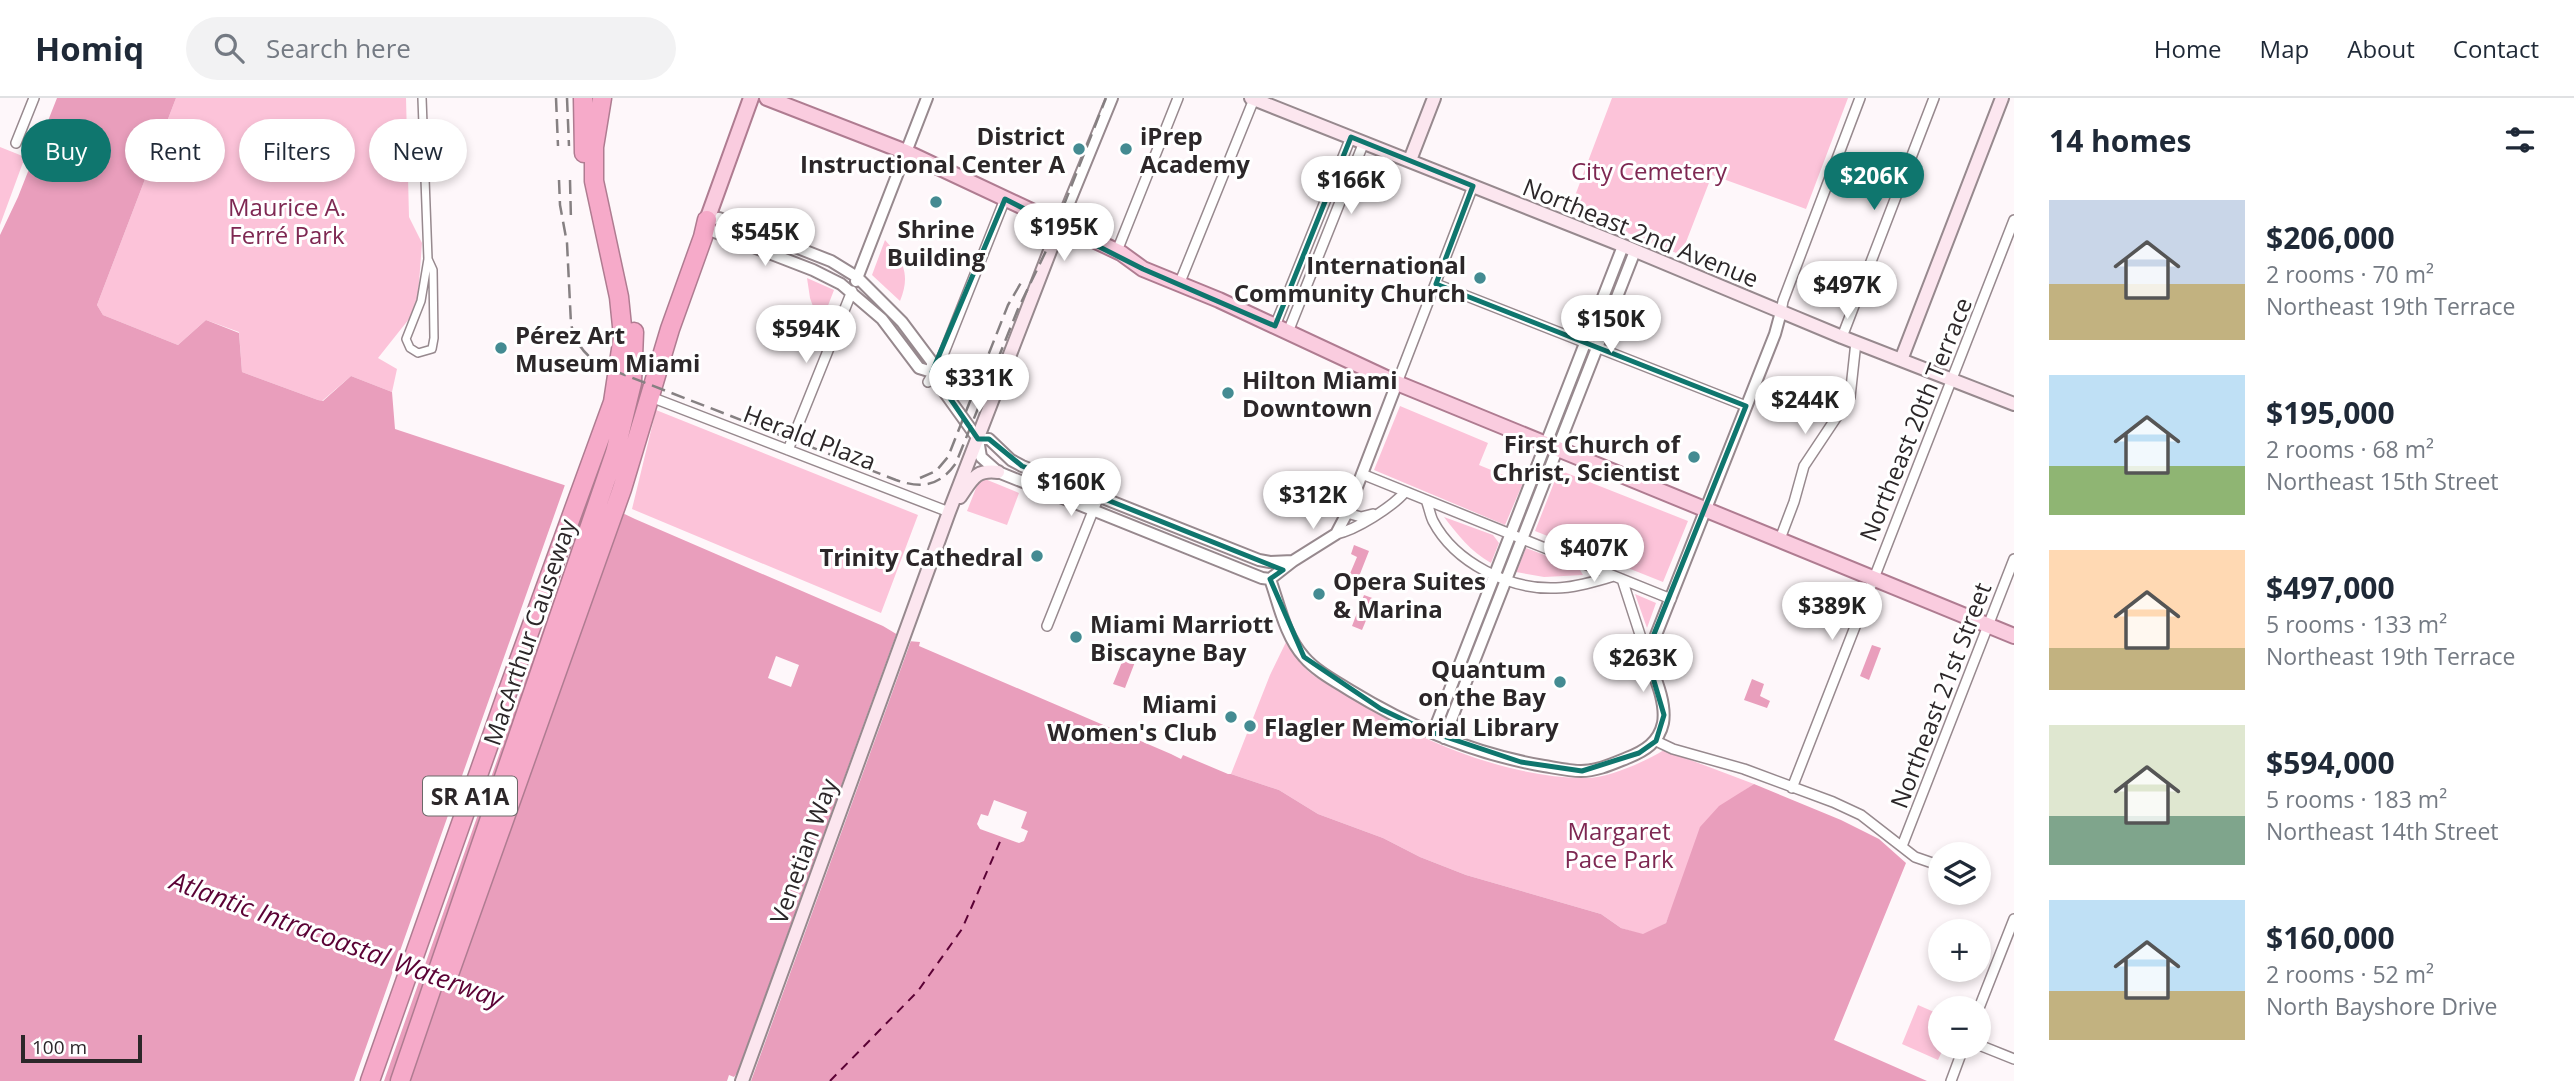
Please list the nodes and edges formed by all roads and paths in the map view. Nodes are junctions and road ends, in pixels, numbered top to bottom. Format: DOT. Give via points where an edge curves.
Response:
graph roads {
  1 [pos="34,98"];
  2 [pos="422,98"];
  3 [pos="583,98"];
  4 [pos="602,98"];
  5 [pos="613,98"];
  6 [pos="751,98"];
  7 [pos="767,98"];
  8 [pos="927,98"];
  9 [pos="1112,98"];
  10 [pos="1178,98"];
  11 [pos="1434,98"];
  12 [pos="1860,98"];
  13 [pos="1934,98"];
  14 [pos="2001,98"];
  15 [pos="1253,99"];
  16 [pos="1271,102"];
  17 [pos="1351,137"];
  18 [pos="1364,142"];
  19 [pos="16,143"];
  20 [pos="906,152"];
  21 [pos="1410,160"];
  22 [pos="1473,186"];
  23 [pos="1005,199"];
  24 [pos="707,220"];
  25 [pos="2014,220"];
  26 [pos="1060,225"];
  27 [pos="780,241"];
  28 [pos="1629,248"];
  29 [pos="1121,254"];
  30 [pos="774,255"];
  31 [pos="428,260"];
  32 [pos="857,277"];
  33 [pos="1176,281"];
  34 [pos="1436,284"];
  35 [pos="852,291"];
  36 [pos="1781,312"];
  37 [pos="1282,329"];
  38 [pos="1842,337"];
  39 [pos="1586,342"];
  40 [pos="1856,342"];
  41 [pos="1598,346"];
  42 [pos="1901,360"];
  43 [pos="621,362"];
  44 [pos="930,377"];
  45 [pos="1952,380"];
  46 [pos="1397,383"];
  47 [pos="656,399"];
  48 [pos="2014,404"];
  49 [pos="1746,406"];
  50 [pos="978,439"];
  51 [pos="1551,447"];
  52 [pos="788,450"];
  53 [pos="998,472"];
  54 [pos="1362,474"];
  55 [pos="613,486"];
  56 [pos="1405,492"];
  57 [pos="1099,496"];
  58 [pos="1426,500"];
  59 [pos="1706,509"];
  60 [pos="1093,510"];
  61 [pos="950,512"];
  62 [pos="1347,513"];
  63 [pos="1374,514"];
  64 [pos="1336,534"];
  65 [pos="1510,534"];
  66 [pos="1522,539"];
  67 [pos="1780,539"];
  68 [pos="1171,541"];
  69 [pos="1212,541"];
  70 [pos="1259,559"];
  71 [pos="2014,559"];
  72 [pos="1293,561"];
  73 [pos="1227,564"];
  74 [pos="1240,568"];
  75 [pos="1494,575"];
  76 [pos="1873,577"];
  77 [pos="1618,578"];
  78 [pos="1270,579"];
  79 [pos="1506,579"];
  80 [pos="1671,599"];
  81 [pos="1988,625"];
  82 [pos="1047,626"];
  83 [pos="1472,633"];
  84 [pos="2014,636"];
  85 [pos="1483,639"];
  86 [pos="1645,650"];
  87 [pos="1433,733"];
  88 [pos="1444,738"];
  89 [pos="1656,741"];
  90 [pos="1792,788"];
  91 [pos="1902,845"];
  92 [pos="1928,862"];
  93 [pos="2014,919"];
  94 [pos="1984,996"];
  95 [pos="1991,1050"];
  96 [pos="1960,1059"];
  97 [pos="2014,1059"];
  98 [pos="370,1081"];
  99 [pos="400,1081"];
  100 [pos="742,1081"];
  101 [pos="1951,1081"];
  1 -- 19 [label="street"];
  2 -- 31 [label="street"];
  3 -- 43 [label="highway" via="586,197"];
  4 -- 43 [label="highway" via="595,134 594,181 621,309"];
  5 -- 55 [label="highway, MacArthur Causeway / SR A1A" via="606,132 605,182 634,342 632,383"];
  6 -- 24 [label="main road"];
  7 -- 20 [label="main road"];
  8 -- 20 [label="street"];
  9 -- 26 [label="street"];
  10 -- 29 [label="street"];
  11 -- 21 [label="main road"];
  12 -- 36 [label="street"];
  13 -- 38 [label="street"];
  14 -- 42 [label="main road"];
  15 -- 16 [label="main road, Northeast 2nd Avenue"];
  15 -- 33 [label="street"];
  16 -- 17 [label="main road, Northeast 2nd Avenue"];
  17 -- 18 [label="main road, Northeast 2nd Avenue"];
  17 -- 37 [label="street"];
  18 -- 21 [label="main road, Northeast 2nd Avenue"];
  18 -- 37 [label="street"];
  20 -- 23 [label="main road"];
  20 -- 32 [label="street"];
  21 -- 22 [label="main road, Northeast 2nd Avenue"];
  22 -- 28 [label="main road, Northeast 2nd Avenue"];
  22 -- 34 [label="street"];
  23 -- 26 [label="main road"];
  23 -- 44 [label="street" via="941,360"];
  24 -- 27 [label="street" via="719,218"];
  24 -- 30 [label="street" via="712,231"];
  24 -- 55 [label="highway"];
  25 -- 45 [label="street, Northeast 20th Terrace"];
  26 -- 29 [label="main road"];
  26 -- 50 [label="main road, Venetian Way"];
  27 -- 30 [label="street"];
  27 -- 32 [label="street"];
  28 -- 36 [label="main road, Northeast 2nd Avenue"];
  28 -- 39 [label="street"];
  28 -- 41 [label="street"];
  29 -- 33 [label="main road"];
  30 -- 35 [label="street"];
  31 -- 31 [label="street" via="421,301 406,338 418,353 432,349 434,338 433,270"];
  32 -- 35 [label="street"];
  32 -- 44 [label="street" via="902,322 932,362"];
  33 -- 37 [label="main road"];
  34 -- 39 [label="street"];
  34 -- 46 [label="street"];
  35 -- 44 [label="street"];
  35 -- 52 [label="street"];
  36 -- 38 [label="main road, Northeast 2nd Avenue"];
  36 -- 49 [label="street"];
  37 -- 46 [label="main road"];
  38 -- 40 [label="main road, Northeast 2nd Avenue"];
  39 -- 41 [label="street"];
  39 -- 51 [label="street"];
  40 -- 42 [label="main road, Northeast 2nd Avenue"];
  40 -- 67 [label="street" via="1850,397 1804,466"];
  41 -- 49 [label="street"];
  41 -- 51 [label="street"];
  42 -- 45 [label="main road, Northeast 2nd Avenue"];
  43 -- 98 [label="highway, MacArthur Causeway / SR A1A" via="613,402 587,477"];
  44 -- 50 [label="street"];
  45 -- 48 [label="main road, Northeast 2nd Avenue"];
  45 -- 76 [label="street, Northeast 20th Terrace"];
  46 -- 51 [label="main road"];
  46 -- 54 [label="street"];
  47 -- 52 [label="street, Herald Plaza"];
  49 -- 59 [label="street"];
  50 -- 53 [label="street" via="981,457"];
  50 -- 57 [label="street" via="989,439 1022,466"];
  50 -- 61 [label="main road, Venetian Way"];
  51 -- 59 [label="main road"];
  51 -- 65 [label="street"];
  51 -- 66 [label="street"];
  52 -- 61 [label="street, Herald Plaza"];
  53 -- 60 [label="street"];
  53 -- 61 [label="main road" via="978,474"];
  54 -- 56 [label="street"];
  54 -- 62 [label="street"];
  55 -- 99 [label="highway, MacArthur Causeway / SR A1A"];
  56 -- 58 [label="street"];
  56 -- 63 [label="street"];
  57 -- 60 [label="street"];
  57 -- 69 [label="street"];
  58 -- 65 [label="street"];
  58 -- 75 [label="street" via="1433,521 1453,546"];
  59 -- 67 [label="main road"];
  59 -- 80 [label="street"];
  60 -- 68 [label="street"];
  60 -- 82 [label="street"];
  61 -- 100 [label="main road, Venetian Way"];
  62 -- 63 [label="street"];
  62 -- 64 [label="street"];
  63 -- 64 [label="street"];
  64 -- 72 [label="street"];
  65 -- 66 [label="street"];
  65 -- 75 [label="street"];
  66 -- 77 [label="street"];
  66 -- 79 [label="street"];
  67 -- 76 [label="main road"];
  68 -- 69 [label="street" via="1177,537"];
  68 -- 73 [label="street"];
  69 -- 70 [label="street"];
  69 -- 73 [label="street" via="1224,550"];
  70 -- 72 [label="street"];
  70 -- 74 [label="street"];
  71 -- 81 [label="street, Northeast 21st Street"];
  72 -- 78 [label="street"];
  73 -- 74 [label="street"];
  74 -- 78 [label="street"];
  75 -- 79 [label="street"];
  75 -- 83 [label="street"];
  76 -- 81 [label="main road"];
  76 -- 90 [label="street, Northeast 20th Terrace"];
  77 -- 79 [label="street" via="1556,588"];
  77 -- 80 [label="street"];
  77 -- 86 [label="street"];
  78 -- 87 [label="street" via="1284,622 1304,657 1381,709"];
  79 -- 85 [label="street"];
  80 -- 86 [label="street"];
  81 -- 84 [label="main road"];
  81 -- 91 [label="street, Northeast 21st Street"];
  83 -- 85 [label="street"];
  83 -- 87 [label="street"];
  85 -- 88 [label="street"];
  86 -- 89 [label="street" via="1664,715"];
  87 -- 88 [label="street"];
  88 -- 89 [label="street" via="1521,762 1582,771 1639,753"];
  89 -- 90 [label="street"];
  90 -- 91 [label="street" via="1861,815"];
  91 -- 92 [label="street"];
  93 -- 94 [label="street"];
  95 -- 97 [label="street"];
  96 -- 101 [label="street"];
}
